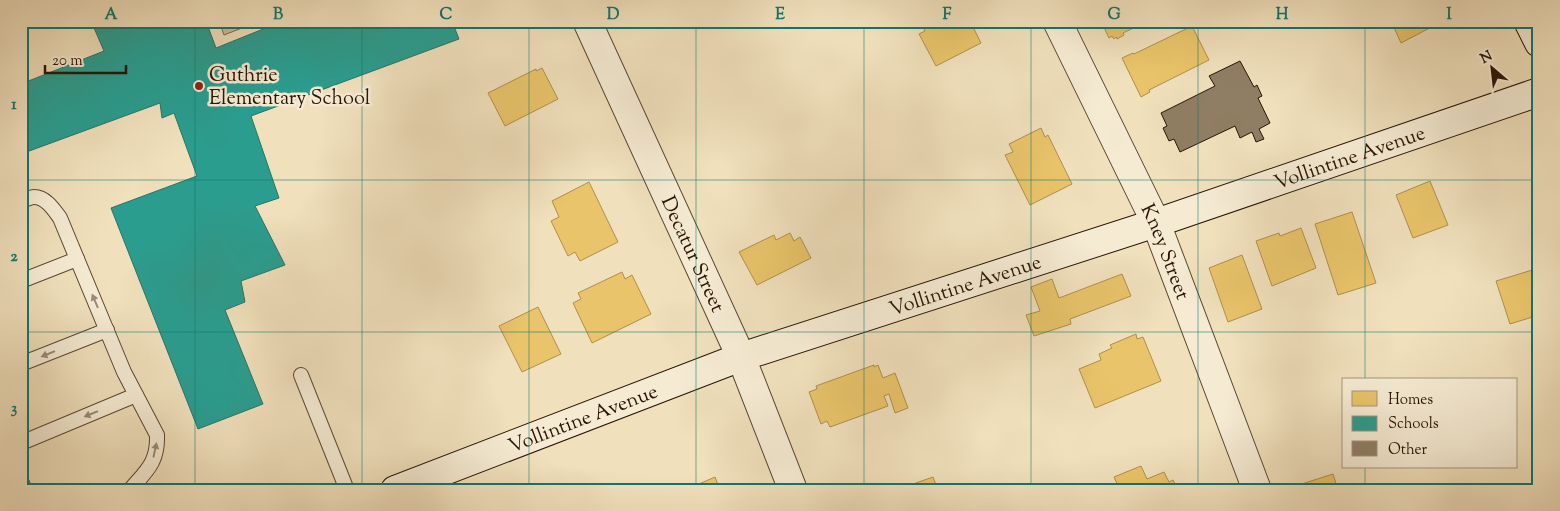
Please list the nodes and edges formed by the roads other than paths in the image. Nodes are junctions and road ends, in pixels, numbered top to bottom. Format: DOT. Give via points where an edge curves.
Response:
graph roads {
  1 [pos="587,21"];
  2 [pos="1057,21"];
  3 [pos="1528,21"];
  4 [pos="1539,43"];
  5 [pos="1539,92"];
  6 [pos="21,201"];
  7 [pos="1156,224"];
  8 [pos="78,259"];
  9 [pos="21,281"];
  10 [pos="107,330"];
  11 [pos="740,357"];
  12 [pos="21,364"];
  13 [pos="301,375"];
  14 [pos="136,396"];
  15 [pos="21,442"];
  16 [pos="21,481"];
  17 [pos="129,488"];
  18 [pos="25,490"];
  19 [pos="347,490"];
  20 [pos="395,490"];
  21 [pos="793,490"];
  22 [pos="1257,490"];
  1 -- 11 [label="street, Decatur Street"];
  2 -- 7 [label="street, Kney Street"];
  3 -- 4 [label="street"];
  5 -- 7 [label="street, Vollintine Avenue"];
  6 -- 8 [label="lane" via="33,197 52,206"];
  7 -- 11 [label="street, Vollintine Avenue"];
  7 -- 22 [label="street, Kney Street"];
  8 -- 9 [label="lane"];
  10 -- 8 [label="lane, one-way"];
  10 -- 12 [label="lane, one-way"];
  10 -- 14 [label="lane"];
  11 -- 20 [label="street, Vollintine Avenue"];
  11 -- 21 [label="street, Decatur Street"];
  13 -- 19 [label="lane"];
  14 -- 15 [label="lane, one-way"];
  17 -- 14 [label="lane, one-way" via="146,474 157,445 157,435"];
  16 -- 18 [label="lane"];
}
